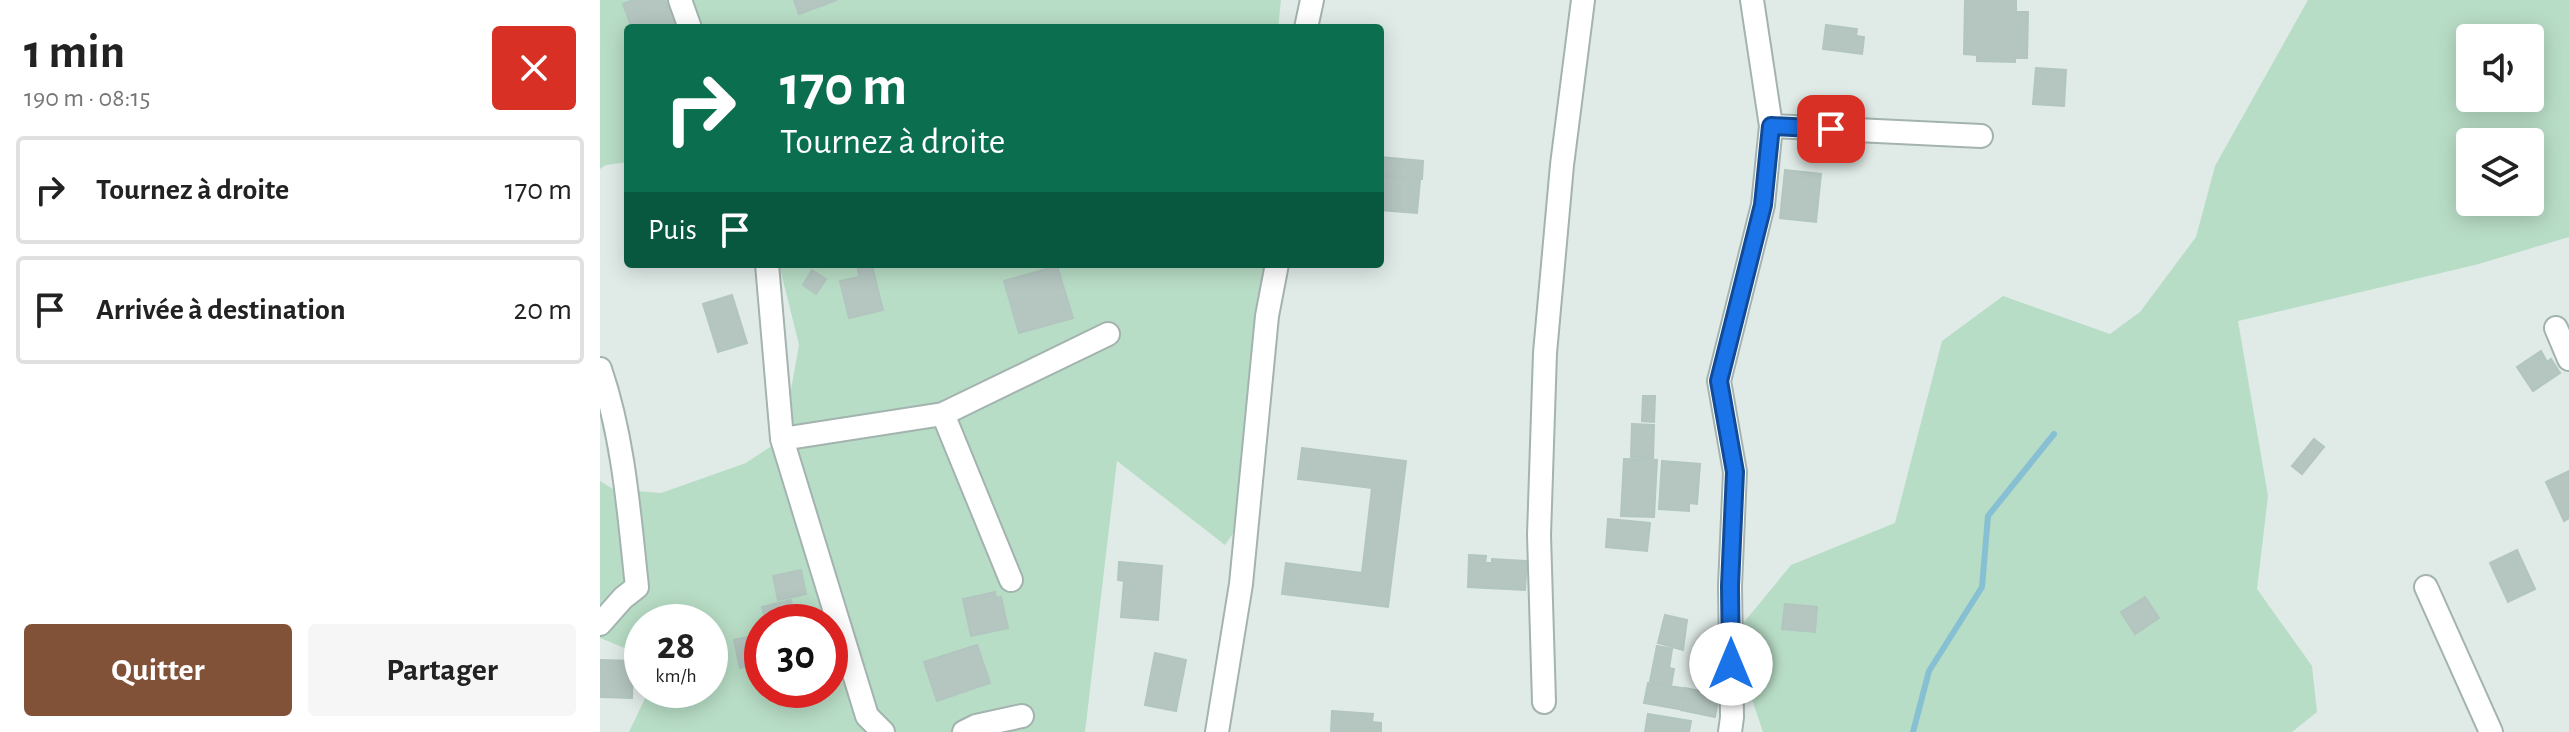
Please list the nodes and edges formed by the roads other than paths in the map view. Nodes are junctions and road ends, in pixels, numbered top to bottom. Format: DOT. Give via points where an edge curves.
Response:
graph roads {
  1 [pos="680,0"];
  2 [pos="1312,0"];
  3 [pos="1583,0"];
  4 [pos="1752,0"];
  5 [pos="689,24"];
  6 [pos="1307,24"];
  7 [pos="1771,126"];
  8 [pos="1981,136"];
  9 [pos="767,268"];
  10 [pos="1276,268"];
  11 [pos="2556,328"];
  12 [pos="1108,334"];
  13 [pos="2569,359"];
  14 [pos="600,369"];
  15 [pos="943,414"];
  16 [pos="782,439"];
  17 [pos="1011,580"];
  18 [pos="2426,587"];
  19 [pos="600,624"];
  20 [pos="1544,702"];
  21 [pos="1022,716"];
  22 [pos="883,732"];
  23 [pos="964,732"];
  24 [pos="1217,732"];
  25 [pos="1730,732"];
  26 [pos="2491,732"];
  1 -- 5 [label="street"];
  2 -- 6 [label="street"];
  3 -- 20 [label="street" via="1545,353 1539,535"];
  4 -- 7 [label="street"];
  7 -- 8 [label="street"];
  7 -- 25 [label="street" via="1763,205 1719,381 1735,472"];
  9 -- 16 [label="street"];
  10 -- 24 [label="street" via="1241,584"];
  11 -- 13 [label="street"];
  12 -- 15 [label="street"];
  14 -- 19 [label="street" via="624,473 637,587"];
  15 -- 16 [label="street"];
  15 -- 17 [label="street"];
  16 -- 22 [label="street" via="867,716"];
  18 -- 26 [label="street"];
  21 -- 23 [label="street"];
}
